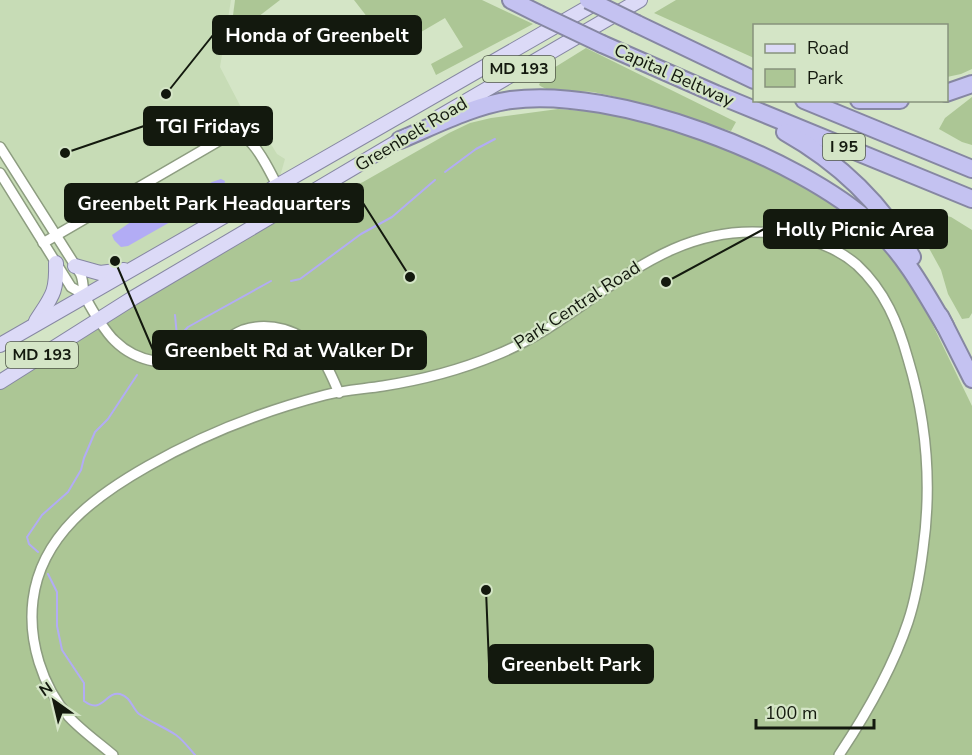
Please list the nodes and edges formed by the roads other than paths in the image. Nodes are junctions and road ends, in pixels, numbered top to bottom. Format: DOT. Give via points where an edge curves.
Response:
graph roads {
  1 [pos="511,0"];
  2 [pos="588,0"];
  3 [pos="601,0"];
  4 [pos="640,0"];
  5 [pos="674,42"];
  6 [pos="753,71"];
  7 [pos="753,80"];
  8 [pos="972,84"];
  9 [pos="948,92"];
  10 [pos="716,94"];
  11 [pos="809,102"];
  12 [pos="400,140"];
  13 [pos="1,150"];
  14 [pos="972,169"];
  15 [pos="0,172"];
  16 [pos="277,186"];
  17 [pos="972,199"];
  18 [pos="287,206"];
  19 [pos="57,235"];
  20 [pos="43,243"];
  21 [pos="56,263"];
  22 [pos="75,266"];
  23 [pos="129,270"];
  24 [pos="84,295"];
  25 [pos="99,319"];
  26 [pos="33,325"];
  27 [pos="945,326"];
  28 [pos="0,345"];
  29 [pos="972,379"];
  30 [pos="0,382"];
  31 [pos="339,393"];
  32 [pos="114,755"];
  33 [pos="839,755"];
  1 -- 10 [label="highway, Capital Beltway / I 95, bridge"];
  2 -- 5 [label="highway, Capital Beltway, bridge"];
  3 -- 16 [label="main road, Greenbelt Road / MD 193"];
  4 -- 12 [label="main road, Greenbelt Road / MD 193"];
  5 -- 6 [label="highway"];
  5 -- 7 [label="highway, Capital Beltway"];
  8 -- 9 [label="highway"];
  10 -- 17 [label="highway, Capital Beltway / I 95"];
  10 -- 27 [label="highway" via="802,142 855,182 900,235"];
  11 -- 14 [label="highway, I 95"];
  12 -- 18 [label="main road, Greenbelt Road / MD 193"];
  12 -- 27 [label="highway" via="490,104 537,99 600,104 695,129 786,168 857,211 904,259"];
  13 -- 19 [label="street"];
  15 -- 20 [label="street"];
  16 -- 18 [label="street"];
  16 -- 19 [label="street" via="250,141 231,136"];
  16 -- 23 [label="main road, Greenbelt Road / MD 193"];
  18 -- 25 [label="main road, Greenbelt Road / MD 193"];
  19 -- 20 [label="street"];
  19 -- 22 [label="street"];
  20 -- 21 [label="street"];
  21 -- 24 [label="street" via="71,287"];
  21 -- 26 [label="main road" via="57,284"];
  22 -- 23 [label="main road" via="100,273"];
  22 -- 24 [label="street" via="83,279"];
  23 -- 24 [label="main road, Greenbelt Road / MD 193"];
  24 -- 25 [label="street"];
  24 -- 26 [label="main road, Greenbelt Road / MD 193"];
  25 -- 30 [label="main road, Greenbelt Road / MD 193"];
  25 -- 31 [label="street" via="125,349 161,362 195,358 246,330 286,330 316,350"];
  26 -- 28 [label="main road, Greenbelt Road / MD 193"];
  27 -- 29 [label="highway"];
  31 -- 32 [label="street, Park Central Road" via="222,428 187,444 117,484 83,509 45,558 32,613 41,668 69,716"];
  31 -- 33 [label="street, Park Central Road" via="433,376 496,355 526,341 648,260 714,236 749,232 805,238 855,263 888,303 900,328 917,387 929,484 919,578 909,620 884,681"];
}
